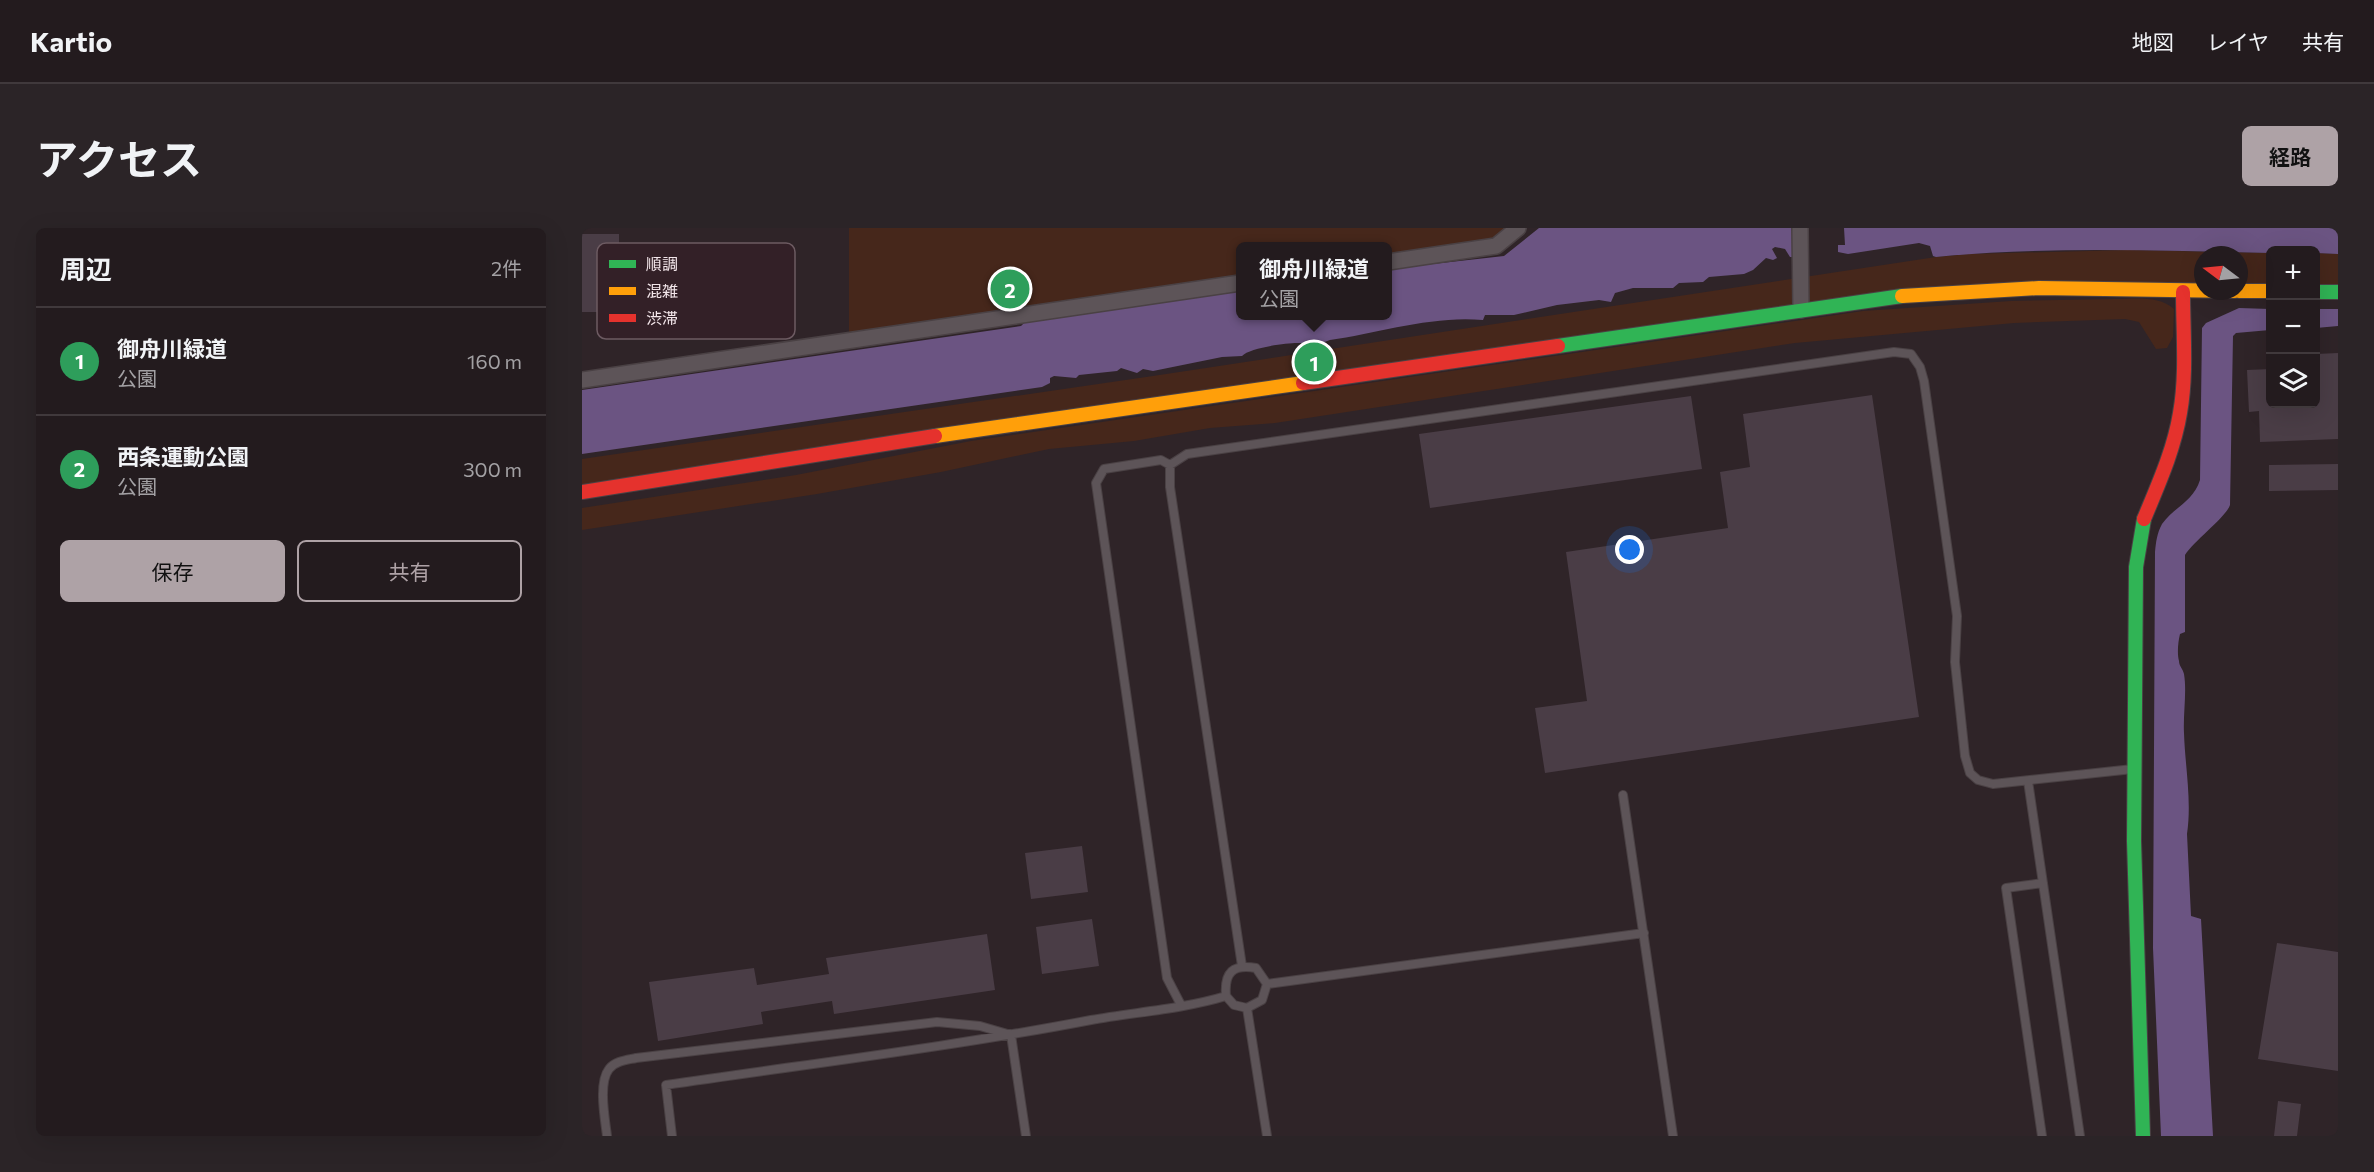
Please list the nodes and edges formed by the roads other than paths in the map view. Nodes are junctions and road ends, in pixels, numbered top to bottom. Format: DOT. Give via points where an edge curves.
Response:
graph roads {
  1 [pos="1518,228"];
  2 [pos="1800,228"];
  3 [pos="1392,261"];
  4 [pos="1236,284"];
  5 [pos="2248,291"];
  6 [pos="2266,291"];
  7 [pos="2320,291"];
  8 [pos="2183,292"];
  9 [pos="2194,292"];
  10 [pos="2338,292"];
  11 [pos="1801,310"];
  12 [pos="582,380"];
  13 [pos="1170,465"];
  14 [pos="582,492"];
  15 [pos="2134,769"];
  16 [pos="2028,781"];
  17 [pos="1623,795"];
  18 [pos="2043,883"];
  19 [pos="1644,933"];
  20 [pos="1242,966"];
  21 [pos="1267,984"];
  22 [pos="1226,996"];
  23 [pos="1181,1005"];
  24 [pos="1247,1008"];
  25 [pos="1011,1035"];
  26 [pos="607,1136"];
  27 [pos="672,1136"];
  28 [pos="1026,1136"];
  29 [pos="1267,1136"];
  30 [pos="1673,1136"];
  31 [pos="2042,1136"];
  32 [pos="2080,1136"];
  33 [pos="2143,1136"];
  1 -- 3 [label="street" via="1496,246"];
  2 -- 11 [label="street"];
  4 -- 12 [label="street"];
  5 -- 6 [label="street"];
  7 -- 10 [label="street"];
  8 -- 9 [label="street"];
  8 -- 11 [label="street" via="2039,288 1894,297"];
  8 -- 15 [label="street" via="2180,415 2138,544"];
  11 -- 14 [label="street" via="944,434"];
  13 -- 16 [label="lane" via="1186,454 1894,351 1911,354 1924,381 1957,616 1955,662 1965,756 1970,773 1978,780 1993,784"];
  13 -- 20 [label="lane" via="1170,487"];
  13 -- 23 [label="lane" via="1161,460 1104,469 1096,483 1167,978"];
  15 -- 16 [label="lane"];
  15 -- 33 [label="street"];
  16 -- 18 [label="lane"];
  17 -- 19 [label="lane"];
  18 -- 31 [label="lane" via="2006,888"];
  18 -- 32 [label="lane"];
  19 -- 21 [label="lane"];
  19 -- 30 [label="lane"];
  20 -- 21 [label="lane" via="1256,968"];
  20 -- 22 [label="lane" via="1232,970 1225,982"];
  21 -- 24 [label="lane" via="1262,1000"];
  22 -- 23 [label="lane"];
  22 -- 24 [label="lane" via="1234,1005"];
  23 -- 25 [label="lane"];
  24 -- 29 [label="lane"];
  25 -- 26 [label="lane" via="980,1026 937,1022 618,1062 608,1070 603,1088"];
  25 -- 27 [label="lane" via="666,1085"];
  25 -- 28 [label="lane"];
}
